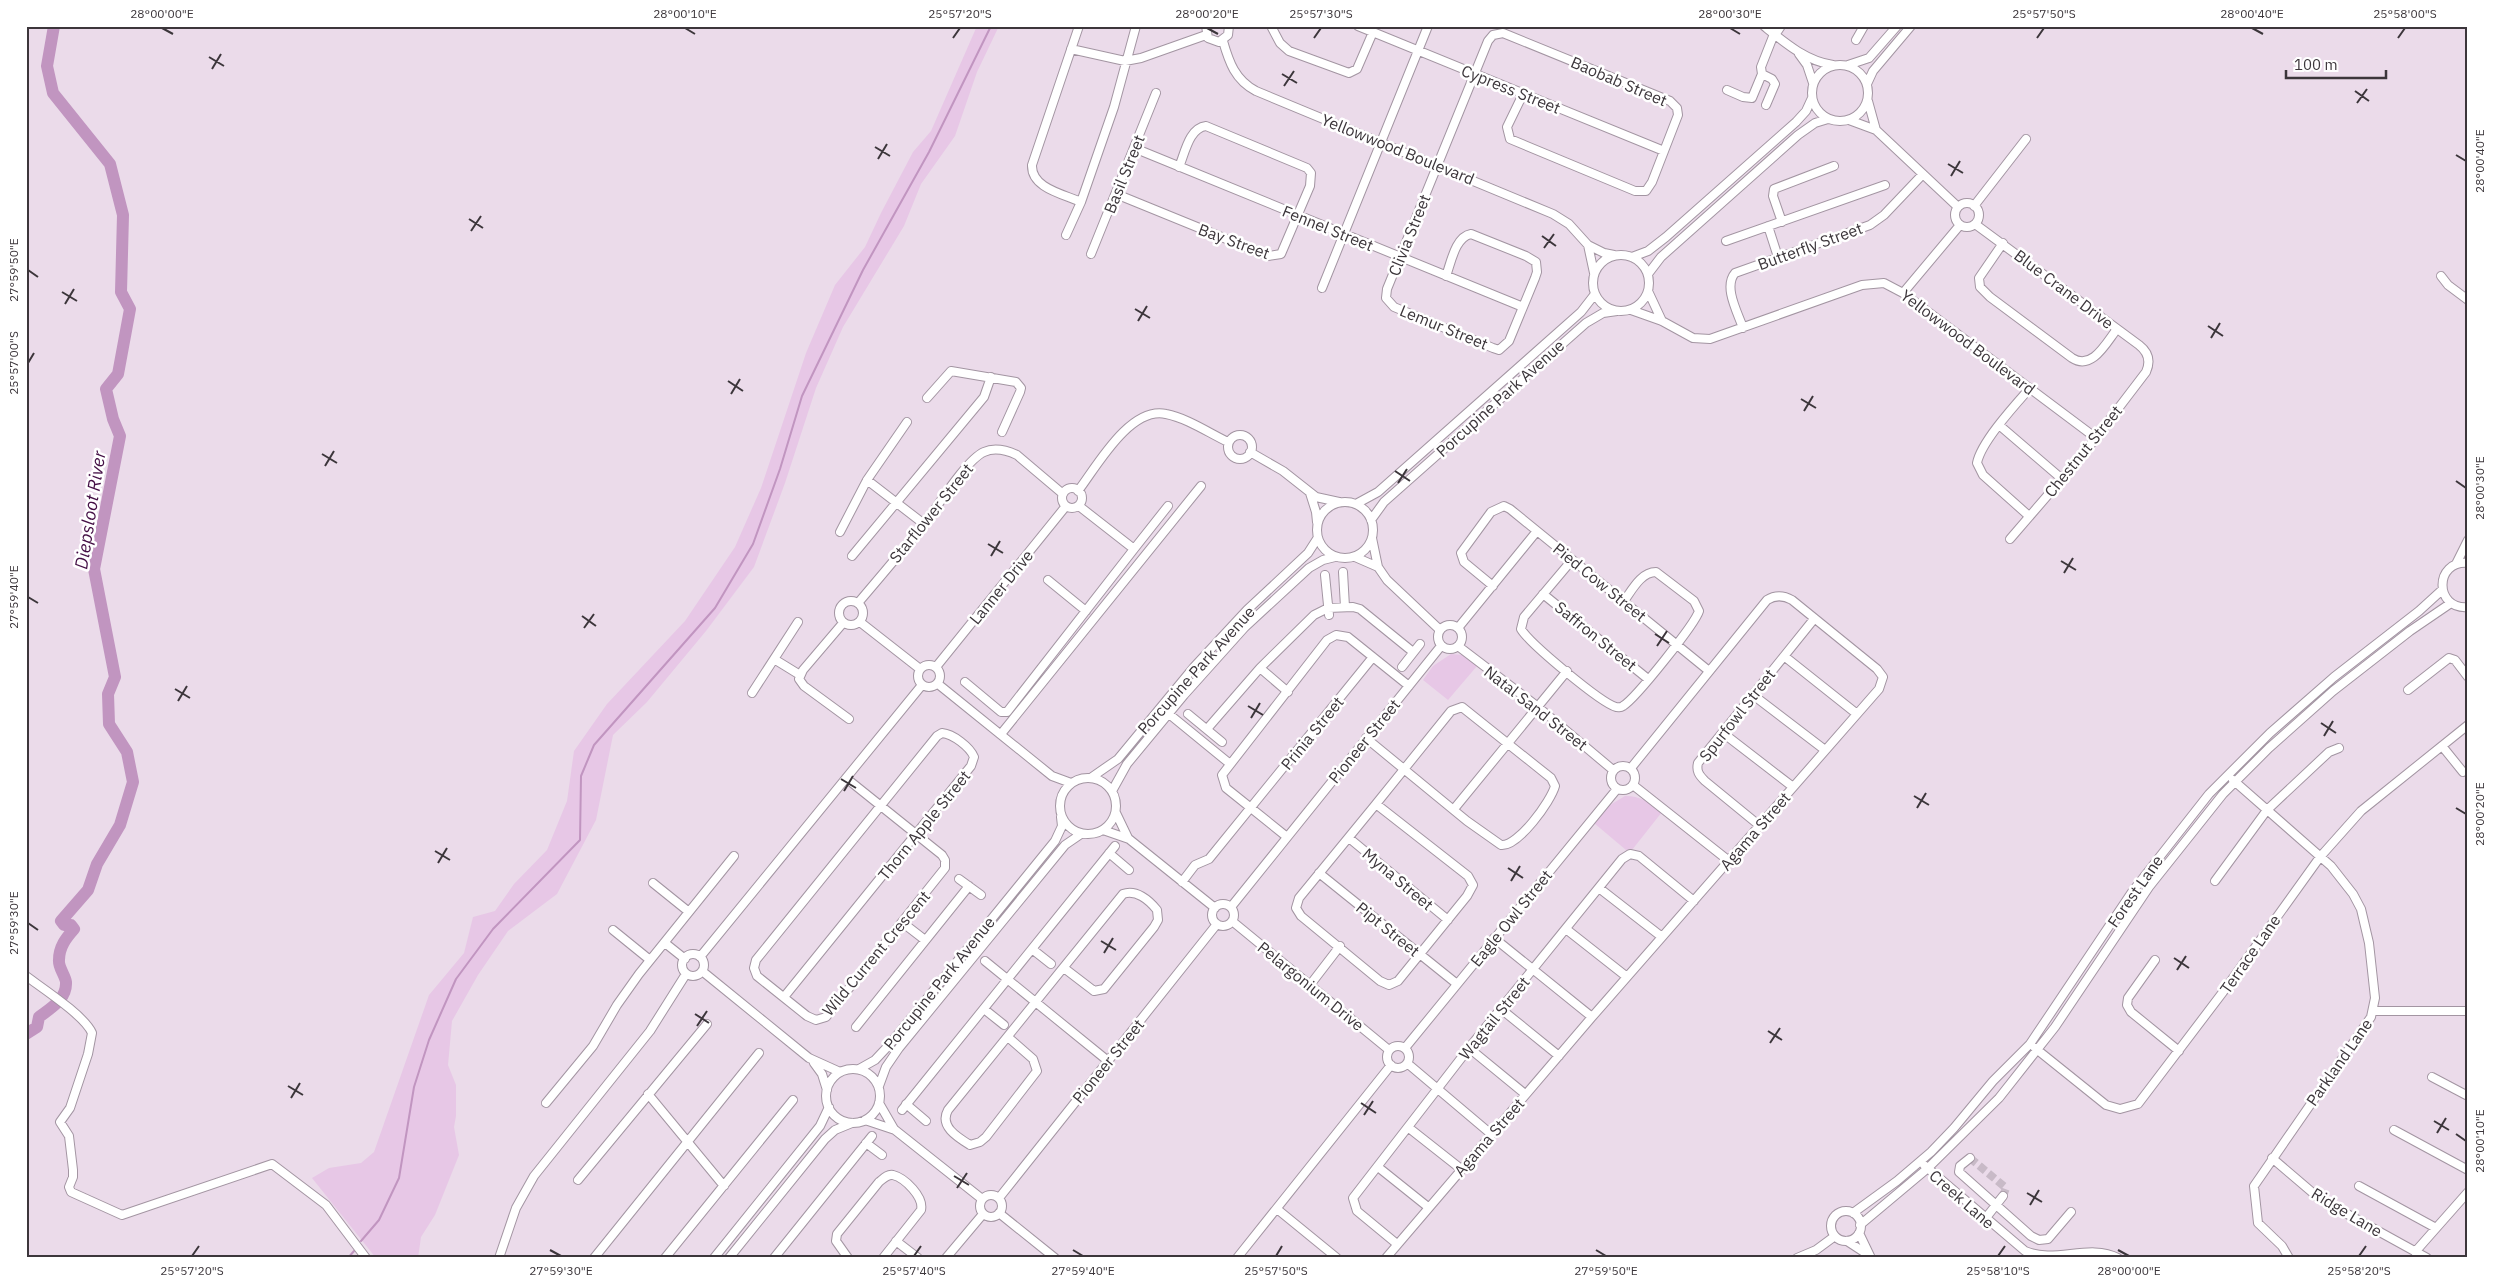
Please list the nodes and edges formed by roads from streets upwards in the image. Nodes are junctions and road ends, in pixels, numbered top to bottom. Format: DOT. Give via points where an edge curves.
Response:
graph roads {
  1 [pos="1079,26"];
  2 [pos="1136,26"];
  3 [pos="1271,26"];
  4 [pos="1358,26"];
  5 [pos="1428,26"];
  6 [pos="1764,26"];
  7 [pos="1781,26"];
  8 [pos="1864,26"];
  9 [pos="1897,26"];
  10 [pos="1911,26"];
  11 [pos="1230,27"];
  12 [pos="1206,30"];
  13 [pos="1373,32"];
  14 [pos="1774,34"];
  15 [pos="1490,37"];
  16 [pos="1856,40"];
  17 [pos="1223,41"];
  18 [pos="1071,49"];
  19 [pos="1418,50"];
  20 [pos="1798,52"];
  21 [pos="1125,61"];
  22 [pos="1833,65"];
  23 [pos="1848,66"];
  24 [pos="1475,74"];
  25 [pos="1762,74"];
  26 [pos="1813,83"];
  27 [pos="1867,84"];
  28 [pos="1727,90"];
  29 [pos="1156,93"];
  30 [pos="1523,94"];
  31 [pos="1812,98"];
  32 [pos="1868,100"];
  33 [pos="1766,105"];
  34 [pos="1828,119"];
  35 [pos="1849,120"];
  36 [pos="1876,130"];
  37 [pos="2026,139"];
  38 [pos="1381,143"];
  39 [pos="1134,148"];
  40 [pos="1664,150"];
  41 [pos="1438,165"];
  42 [pos="1834,166"];
  43 [pos="1179,167"];
  44 [pos="1923,174"];
  45 [pos="1885,185"];
  46 [pos="1116,194"];
  47 [pos="1080,202"];
  48 [pos="1974,206"];
  49 [pos="1958,207"];
  50 [pos="1298,216"];
  51 [pos="1782,222"];
  52 [pos="1976,224"];
  53 [pos="1960,225"];
  54 [pos="1768,226"];
  55 [pos="1343,234"];
  56 [pos="1066,235"];
  57 [pos="1726,241"];
  58 [pos="2003,243"];
  59 [pos="1588,245"];
  60 [pos="1092,254"];
  61 [pos="1614,255"];
  62 [pos="1400,257"];
  63 [pos="1632,257"];
  64 [pos="1778,257"];
  65 [pos="1594,273"];
  66 [pos="1648,274"];
  67 [pos="1446,276"];
  68 [pos="2441,276"];
  69 [pos="1322,288"];
  70 [pos="1648,291"];
  71 [pos="1904,293"];
  72 [pos="1386,294"];
  73 [pos="1595,294"];
  74 [pos="2468,300"];
  75 [pos="1523,307"];
  76 [pos="1631,310"];
  77 [pos="1617,311"];
  78 [pos="1662,321"];
  79 [pos="1743,328"];
  80 [pos="2117,329"];
  81 [pos="2148,360"];
  82 [pos="991,377"];
  83 [pos="2030,388"];
  84 [pos="927,398"];
  85 [pos="906,422"];
  86 [pos="1999,425"];
  87 [pos="1002,432"];
  88 [pos="2096,438"];
  89 [pos="1228,442"];
  90 [pos="1250,452"];
  91 [pos="2062,479"];
  92 [pos="867,480"];
  93 [pos="1201,486"];
  94 [pos="1078,490"];
  95 [pos="1310,493"];
  96 [pos="1064,494"];
  97 [pos="1340,502"];
  98 [pos="897,503"];
  99 [pos="1356,504"];
  100 [pos="1066,506"];
  101 [pos="1079,506"];
  102 [pos="1168,506"];
  103 [pos="2030,516"];
  104 [pos="1371,520"];
  105 [pos="1317,523"];
  106 [pos="924,524"];
  107 [pos="1537,531"];
  108 [pos="840,532"];
  109 [pos="1372,537"];
  110 [pos="1317,539"];
  111 [pos="2010,539"];
  112 [pos="2468,540"];
  113 [pos="1134,549"];
  114 [pos="852,556"];
  115 [pos="1335,557"];
  116 [pos="1355,557"];
  117 [pos="1572,560"];
  118 [pos="2468,563"];
  119 [pos="2456,564"];
  120 [pos="1378,567"];
  121 [pos="1343,572"];
  122 [pos="1326,575"];
  123 [pos="1048,580"];
  124 [pos="1493,586"];
  125 [pos="2442,590"];
  126 [pos="1544,594"];
  127 [pos="1624,601"];
  128 [pos="858,603"];
  129 [pos="2451,603"];
  130 [pos="1345,607"];
  131 [pos="2467,608"];
  132 [pos="1086,610"];
  133 [pos="1328,612"];
  134 [pos="1814,618"];
  135 [pos="798,622"];
  136 [pos="860,622"];
  137 [pos="844,623"];
  138 [pos="1458,628"];
  139 [pos="1440,630"];
  140 [pos="1420,644"];
  141 [pos="1676,644"];
  142 [pos="1441,646"];
  143 [pos="1458,646"];
  144 [pos="1413,652"];
  145 [pos="1784,656"];
  146 [pos="1373,657"];
  147 [pos="774,659"];
  148 [pos="1402,667"];
  149 [pos="936,668"];
  150 [pos="1260,668"];
  151 [pos="920,669"];
  152 [pos="1567,671"];
  153 [pos="1709,671"];
  154 [pos="800,675"];
  155 [pos="2468,676"];
  156 [pos="1648,678"];
  157 [pos="965,682"];
  158 [pos="938,684"];
  159 [pos="922,685"];
  160 [pos="1409,686"];
  161 [pos="2408,690"];
  162 [pos="1288,692"];
  163 [pos="752,693"];
  164 [pos="1753,695"];
  165 [pos="1538,708"];
  166 [pos="1169,714"];
  167 [pos="1188,714"];
  168 [pos="1857,714"];
  169 [pos="849,719"];
  170 [pos="2468,725"];
  171 [pos="1207,729"];
  172 [pos="1723,733"];
  173 [pos="1001,734"];
  174 [pos="1366,738"];
  175 [pos="1222,742"];
  176 [pos="1508,744"];
  177 [pos="2442,746"];
  178 [pos="2340,748"];
  179 [pos="1825,750"];
  180 [pos="1229,763"];
  181 [pos="1404,768"];
  182 [pos="1631,768"];
  183 [pos="1613,770"];
  184 [pos="2463,772"];
  185 [pos="1052,776"];
  186 [pos="2228,776"];
  187 [pos="846,778"];
  188 [pos="1092,778"];
  189 [pos="1071,783"];
  190 [pos="2236,784"];
  191 [pos="1633,785"];
  192 [pos="1793,787"];
  193 [pos="1617,789"];
  194 [pos="1112,791"];
  195 [pos="1061,795"];
  196 [pos="1376,804"];
  197 [pos="881,806"];
  198 [pos="1250,808"];
  199 [pos="1454,809"];
  200 [pos="2267,810"];
  201 [pos="1116,814"];
  202 [pos="1061,817"];
  203 [pos="1760,826"];
  204 [pos="1103,830"];
  205 [pos="1081,834"];
  206 [pos="916,835"];
  207 [pos="1287,837"];
  208 [pos="1349,838"];
  209 [pos="1129,839"];
  210 [pos="1115,846"];
  211 [pos="1109,853"];
  212 [pos="734,856"];
  213 [pos="2320,856"];
  214 [pos="1729,861"];
  215 [pos="1129,870"];
  216 [pos="1319,873"];
  217 [pos="959,879"];
  218 [pos="2215,881"];
  219 [pos="1182,882"];
  220 [pos="653,883"];
  221 [pos="969,886"];
  222 [pos="1599,888"];
  223 [pos="981,895"];
  224 [pos="1694,901"];
  225 [pos="1230,907"];
  226 [pos="1215,908"];
  227 [pos="689,912"];
  228 [pos="1448,920"];
  229 [pos="1232,921"];
  230 [pos="903,923"];
  231 [pos="1217,924"];
  232 [pos="1566,929"];
  233 [pos="613,930"];
  234 [pos="1662,937"];
  235 [pos="1494,938"];
  236 [pos="925,940"];
  237 [pos="665,943"];
  238 [pos="1340,946"];
  239 [pos="1032,949"];
  240 [pos="1419,955"];
  241 [pos="700,957"];
  242 [pos="684,959"];
  243 [pos="650,960"];
  244 [pos="2155,960"];
  245 [pos="985,961"];
  246 [pos="1051,964"];
  247 [pos="1064,968"];
  248 [pos="1534,968"];
  249 [pos="702,972"];
  250 [pos="686,974"];
  251 [pos="26,976"];
  252 [pos="1627,977"];
  253 [pos="1007,979"];
  254 [pos="1457,984"];
  255 [pos="1310,985"];
  256 [pos="784,997"];
  257 [pos="1036,1003"];
  258 [pos="1501,1008"];
  259 [pos="984,1009"];
  260 [pos="2373,1011"];
  261 [pos="2468,1011"];
  262 [pos="1592,1017"];
  263 [pos="707,1024"];
  264 [pos="1004,1024"];
  265 [pos="856,1027"];
  266 [pos="1008,1038"];
  267 [pos="2030,1044"];
  268 [pos="1405,1048"];
  269 [pos="1469,1048"];
  270 [pos="1389,1050"];
  271 [pos="2038,1050"];
  272 [pos="2179,1051"];
  273 [pos="759,1054"];
  274 [pos="1559,1056"];
  275 [pos="809,1058"];
  276 [pos="1108,1061"];
  277 [pos="1407,1063"];
  278 [pos="1391,1065"];
  279 [pos="859,1069"];
  280 [pos="840,1072"];
  281 [pos="2432,1077"];
  282 [pos="878,1086"];
  283 [pos="827,1090"];
  284 [pos="1438,1090"];
  285 [pos="648,1094"];
  286 [pos="1525,1094"];
  287 [pos="2468,1096"];
  288 [pos="793,1100"];
  289 [pos="546,1103"];
  290 [pos="879,1103"];
  291 [pos="829,1107"];
  292 [pos="865,1120"];
  293 [pos="926,1121"];
  294 [pos="852,1123"];
  295 [pos="1409,1128"];
  296 [pos="894,1130"];
  297 [pos="2394,1130"];
  298 [pos="1491,1134"];
  299 [pos="872,1136"];
  300 [pos="688,1142"];
  301 [pos="866,1144"];
  302 [pos="882,1155"];
  303 [pos="1970,1158"];
  304 [pos="2272,1158"];
  305 [pos="1920,1161"];
  306 [pos="1378,1167"];
  307 [pos="1928,1168"];
  308 [pos="1461,1169"];
  309 [pos="2468,1170"];
  310 [pos="578,1180"];
  311 [pos="724,1186"];
  312 [pos="2359,1186"];
  313 [pos="2468,1192"];
  314 [pos="2003,1196"];
  315 [pos="998,1198"];
  316 [pos="982,1199"];
  317 [pos="1428,1207"];
  318 [pos="1996,1207"];
  319 [pos="1277,1209"];
  320 [pos="2071,1212"];
  321 [pos="999,1213"];
  322 [pos="983,1214"];
  323 [pos="1853,1214"];
  324 [pos="1985,1219"];
  325 [pos="2436,1228"];
  326 [pos="1860,1229"];
  327 [pos="1835,1236"];
  328 [pos="896,1241"];
  329 [pos="1847,1241"];
  330 [pos="1398,1244"];
  331 [pos="2415,1252"];
  332 [pos="2030,1256"];
  333 [pos="1870,1257"];
  334 [pos="366,1258"];
  335 [pos="499,1258"];
  336 [pos="594,1258"];
  337 [pos="665,1258"];
  338 [pos="714,1258"];
  339 [pos="729,1258"];
  340 [pos="774,1258"];
  341 [pos="848,1258"];
  342 [pos="883,1258"];
  343 [pos="918,1258"];
  344 [pos="946,1258"];
  345 [pos="1055,1258"];
  346 [pos="1237,1258"];
  347 [pos="1338,1258"];
  348 [pos="1386,1258"];
  349 [pos="1797,1258"];
  350 [pos="2118,1258"];
  351 [pos="2289,1258"];
  352 [pos="2427,1258"];
  1 -- 18 [label="street"];
  2 -- 21 [label="street"];
  3 -- 13 [label="street" via="1280,43 1289,51 1349,73 1357,69"];
  4 -- 13 [label="street, Cypress Street"];
  5 -- 19 [label="street"];
  6 -- 14 [label="street"];
  7 -- 14 [label="street"];
  8 -- 16 [label="street"];
  9 -- 23 [label="street" via="1869,58"];
  10 -- 27 [label="street" via="1873,70"];
  11 -- 17 [label="street"];
  12 -- 17 [label="street" via="1215,42"];
  12 -- 21 [label="street" via="1140,58"];
  13 -- 19 [label="street, Cypress Street"];
  14 -- 20 [label="street"];
  14 -- 25 [label="street" via="1761,67"];
  15 -- 24 [label="street, Clivia Street"];
  15 -- 40 [label="street, Baobab Street" via="1503,33 1670,101 1677,108 1678,115"];
  17 -- 38 [label="street, Yellowwood Boulevard" via="1232,69 1250,88"];
  18 -- 21 [label="street"];
  18 -- 47 [label="street" via="1032,172 1037,182"];
  19 -- 24 [label="street, Cypress Street"];
  19 -- 38 [label="street"];
  20 -- 22 [label="street" via="1819,63"];
  20 -- 26 [label="street"];
  21 -- 47 [label="street" via="1114,107"];
  22 -- 23 [label="street"];
  22 -- 26 [label="street" via="1818,75"];
  23 -- 27 [label="street" via="1860,72"];
  24 -- 30 [label="street, Cypress Street"];
  24 -- 41 [label="street, Clivia Street"];
  25 -- 28 [label="street" via="1752,98"];
  25 -- 33 [label="street" via="1775,84"];
  26 -- 31 [label="street"];
  27 -- 32 [label="street"];
  29 -- 39 [label="street, Basil Street"];
  30 -- 40 [label="street, Cypress Street"];
  30 -- 40 [label="street, Baobab Street" via="1507,127 1510,139 1635,192 1646,191"];
  31 -- 34 [label="street" via="1819,112"];
  31 -- 63 [label="street" via="1796,122 1688,218 1653,248"];
  32 -- 35 [label="street" via="1861,112"];
  32 -- 36 [label="street"];
  34 -- 35 [label="street"];
  34 -- 66 [label="street" via="1815,123 1798,135 1661,257"];
  35 -- 36 [label="street"];
  36 -- 44 [label="street"];
  37 -- 48 [label="street"];
  38 -- 41 [label="street, Yellowwood Boulevard"];
  38 -- 55 [label="street"];
  39 -- 43 [label="street, Fennel Street"];
  39 -- 46 [label="street, Basil Street"];
  41 -- 59 [label="street, Yellowwood Boulevard" via="1553,214 1569,224"];
  41 -- 62 [label="street, Clivia Street"];
  42 -- 51 [label="street" via="1774,189 1772,196"];
  43 -- 50 [label="street, Fennel Street"];
  43 -- 50 [label="street, Bay Street" via="1193,133 1200,126 1285,158 1311,173 1310,186"];
  44 -- 49 [label="street"];
  44 -- 64 [label="street, Butterfly Street" via="1874,222"];
  45 -- 51 [label="street"];
  46 -- 50 [label="street, Bay Street" via="1273,257 1282,254"];
  46 -- 60 [label="street, Basil Street"];
  47 -- 56 [label="street"];
  48 -- 49 [label="street" via="1964,204"];
  48 -- 52 [label="street" via="1979,214"];
  49 -- 53 [label="street" via="1955,217"];
  50 -- 55 [label="street, Fennel Street"];
  51 -- 54 [label="street"];
  52 -- 53 [label="street"];
  52 -- 58 [label="street, Blue Crane Drive"];
  53 -- 71 [label="street"];
  54 -- 57 [label="street"];
  54 -- 64 [label="street"];
  55 -- 62 [label="street, Fennel Street"];
  55 -- 69 [label="street"];
  58 -- 80 [label="street, Blue Crane Drive"];
  58 -- 80 [label="street" via="1979,278 1983,291 2072,358 2082,362 2092,360"];
  59 -- 61 [label="street, Yellowwood Boulevard"];
  59 -- 65 [label="street"];
  61 -- 63 [label="street"];
  61 -- 65 [label="street"];
  62 -- 67 [label="street, Fennel Street"];
  62 -- 72 [label="street, Clivia Street"];
  63 -- 66 [label="street"];
  64 -- 79 [label="street, Butterfly Street" via="1732,276 1730,290"];
  65 -- 73 [label="street"];
  66 -- 70 [label="street"];
  67 -- 75 [label="street, Fennel Street"];
  67 -- 75 [label="street, Lemur Street" via="1462,238 1471,234 1490,241 1536,262 1537,272"];
  68 -- 74 [label="street"];
  70 -- 76 [label="street" via="1642,302"];
  70 -- 78 [label="street"];
  71 -- 79 [label="street, Yellowwood Boulevard" via="1884,283 1869,283"];
  71 -- 83 [label="street, Yellowwood Boulevard"];
  72 -- 75 [label="street, Lemur Street" via="1394,307 1499,350 1509,341"];
  73 -- 77 [label="street" via="1604,306"];
  73 -- 99 [label="street, Porcupine Park Avenue" via="1581,312 1378,492"];
  76 -- 77 [label="street"];
  76 -- 78 [label="street, Yellowwood Boulevard"];
  77 -- 104 [label="street, Porcupine Park Avenue" via="1603,313 1586,323 1384,502"];
  78 -- 79 [label="street, Yellowwood Boulevard" via="1685,335 1700,339"];
  80 -- 81 [label="street, Blue Crane Drive" via="2143,349"];
  81 -- 88 [label="street, Chestnut Street" via="2146,372"];
  82 -- 84 [label="street" via="951,371"];
  82 -- 87 [label="street" via="1016,382 1021,388"];
  82 -- 98 [label="street" via="984,397"];
  83 -- 86 [label="street"];
  83 -- 88 [label="street, Yellowwood Boulevard"];
  85 -- 92 [label="street"];
  86 -- 91 [label="street"];
  86 -- 103 [label="street" via="1979,456 1977,467"];
  88 -- 91 [label="street, Chestnut Street"];
  89 -- 90 [label="street" via="1228,450 1235,458 1242,458"];
  89 -- 90 [label="street" via="1237,435 1245,436 1252,444"];
  89 -- 94 [label="street" via="1172,415 1147,415 1126,428"];
  90 -- 95 [label="street" via="1283,471"];
  91 -- 103 [label="street, Chestnut Street"];
  92 -- 98 [label="street"];
  92 -- 108 [label="street"];
  93 -- 173 [label="street"];
  94 -- 96 [label="street" via="1068,489"];
  94 -- 101 [label="street" via="1082,496"];
  95 -- 97 [label="street"];
  95 -- 105 [label="street"];
  96 -- 100 [label="street" via="1062,500"];
  96 -- 106 [label="street, Starflower Street" via="1017,455 991,450 971,463"];
  97 -- 99 [label="street"];
  97 -- 105 [label="street" via="1326,509"];
  98 -- 106 [label="street"];
  98 -- 114 [label="street"];
  99 -- 104 [label="street"];
  100 -- 101 [label="street"];
  100 -- 149 [label="street, Lanner Drive"];
  101 -- 113 [label="street"];
  102 -- 113 [label="street"];
  103 -- 111 [label="street, Chestnut Street"];
  104 -- 109 [label="street"];
  105 -- 110 [label="street"];
  106 -- 128 [label="street, Starflower Street"];
  107 -- 117 [label="street, Pied Cow Street"];
  107 -- 124 [label="street"];
  107 -- 124 [label="street, Pied Cow Street" via="1510,509 1500,507 1491,512 1461,553 1464,562"];
  109 -- 116 [label="street" via="1367,548"];
  109 -- 120 [label="street"];
  110 -- 115 [label="street" via="1324,550"];
  110 -- 188 [label="street, Porcupine Park Avenue" via="1308,553 1206,654 1118,759"];
  112 -- 119 [label="street"];
  113 -- 132 [label="street"];
  115 -- 116 [label="street"];
  115 -- 166 [label="street, Porcupine Park Avenue" via="1316,563 1280,594 1215,660"];
  116 -- 120 [label="street"];
  117 -- 126 [label="street"];
  117 -- 127 [label="street, Pied Cow Street"];
  118 -- 119 [label="street"];
  119 -- 125 [label="street" via="2444,574"];
  120 -- 139 [label="street" via="1400,594"];
  121 -- 130 [label="street"];
  122 -- 133 [label="street"];
  123 -- 132 [label="street"];
  124 -- 138 [label="street"];
  125 -- 129 [label="street"];
  125 -- 186 [label="street, Forest Lane" via="2334,676"];
  126 -- 152 [label="street" via="1524,618 1521,629"];
  126 -- 156 [label="street, Saffron Street"];
  127 -- 141 [label="street, Pied Cow Street"];
  127 -- 141 [label="street" via="1652,572 1694,601 1698,606 1697,616"];
  128 -- 136 [label="street" via="864,612"];
  128 -- 137 [label="street" via="852,600 842,604 838,614"];
  129 -- 131 [label="street"];
  129 -- 190 [label="street, Forest Lane" via="2333,691 2269,748"];
  130 -- 133 [label="street"];
  130 -- 144 [label="street" via="1360,609"];
  132 -- 157 [label="street" via="1006,712 1001,712"];
  133 -- 150 [label="street" via="1314,616"];
  134 -- 145 [label="street, Spurfowl Street"];
  134 -- 153 [label="street, Agama Street" via="1787,598 1772,597"];
  134 -- 168 [label="street, Agama Street" via="1881,674 1883,682 1879,689"];
  135 -- 147 [label="street"];
  136 -- 137 [label="street" via="854,625"];
  136 -- 151 [label="street"];
  137 -- 154 [label="street"];
  138 -- 139 [label="street" via="1446,625"];
  138 -- 143 [label="street" via="1462,635"];
  139 -- 142 [label="street" via="1437,638"];
  140 -- 144 [label="street"];
  141 -- 153 [label="street, Pied Cow Street"];
  141 -- 156 [label="street"];
  142 -- 143 [label="street" via="1447,650"];
  142 -- 160 [label="street, Pioneer Street"];
  143 -- 165 [label="street, Natal Sand Street"];
  144 -- 148 [label="street"];
  145 -- 164 [label="street, Spurfowl Street"];
  145 -- 168 [label="street"];
  146 -- 160 [label="street"];
  146 -- 162 [label="street" via="1343,634 1331,636"];
  146 -- 198 [label="street, Prinia Street"];
  147 -- 154 [label="street"];
  147 -- 163 [label="street"];
  149 -- 151 [label="street" via="926,665"];
  149 -- 158 [label="street" via="940,673"];
  150 -- 162 [label="street"];
  150 -- 171 [label="street"];
  151 -- 159 [label="street" via="918,679"];
  152 -- 156 [label="street" via="1616,707 1625,705"];
  152 -- 165 [label="street"];
  153 -- 182 [label="street, Agama Street"];
  154 -- 169 [label="street" via="804,686"];
  155 -- 161 [label="street" via="2450,658"];
  158 -- 159 [label="street" via="932,687"];
  158 -- 173 [label="street"];
  159 -- 187 [label="street"];
  160 -- 174 [label="street, Pioneer Street"];
  162 -- 180 [label="street"];
  164 -- 172 [label="street, Spurfowl Street"];
  164 -- 179 [label="street"];
  165 -- 176 [label="street"];
  165 -- 183 [label="street, Natal Sand Street"];
  166 -- 180 [label="street"];
  166 -- 194 [label="street, Porcupine Park Avenue" via="1127,764"];
  167 -- 171 [label="street"];
  168 -- 179 [label="street, Agama Street"];
  170 -- 177 [label="street, Terrace Lane"];
  171 -- 175 [label="street"];
  172 -- 192 [label="street"];
  172 -- 203 [label="street, Spurfowl Street" via="1698,763 1698,772"];
  173 -- 185 [label="street"];
  174 -- 181 [label="street"];
  174 -- 207 [label="street, Pioneer Street"];
  176 -- 181 [label="street" via="1467,710 1457,708 1451,710"];
  176 -- 199 [label="street"];
  176 -- 199 [label="street" via="1551,778 1555,786 1550,799 1516,840 1506,846 1501,845"];
  177 -- 184 [label="street"];
  177 -- 213 [label="street, Terrace Lane" via="2361,811"];
  178 -- 200 [label="street" via="2329,752"];
  179 -- 192 [label="street, Agama Street"];
  180 -- 198 [label="street" via="1222,775 1223,784"];
  181 -- 196 [label="street"];
  181 -- 199 [label="street"];
  182 -- 183 [label="street" via="1621,765"];
  182 -- 191 [label="street" via="1636,777"];
  183 -- 193 [label="street" via="1611,782"];
  185 -- 189 [label="street"];
  185 -- 195 [label="street"];
  186 -- 190 [label="street, Parkland Lane"];
  186 -- 267 [label="street, Forest Lane" via="2192,814 2132,892"];
  187 -- 197 [label="street, Wild Current Crescent"];
  187 -- 241 [label="street"];
  188 -- 189 [label="street" via="1085,777"];
  188 -- 194 [label="street"];
  189 -- 195 [label="street"];
  190 -- 200 [label="street, Parkland Lane"];
  190 -- 271 [label="street, Forest Lane" via="2206,814 2149,887"];
  191 -- 193 [label="street" via="1627,790"];
  191 -- 214 [label="street"];
  192 -- 203 [label="street, Agama Street"];
  193 -- 235 [label="street, Eagle Owl Street"];
  194 -- 201 [label="street"];
  195 -- 202 [label="street"];
  196 -- 208 [label="street"];
  196 -- 228 [label="street" via="1471,880 1471,890"];
  197 -- 206 [label="street, Wild Current Crescent"];
  197 -- 206 [label="street, Thorn Apple Street" via="942,733 950,735 972,752 971,766"];
  197 -- 256 [label="street, Wild Current Crescent" via="754,964 757,976"];
  198 -- 207 [label="street"];
  198 -- 219 [label="street, Prinia Street" via="1209,859 1195,865"];
  200 -- 213 [label="street, Parkland Lane"];
  200 -- 218 [label="street"];
  201 -- 204 [label="street"];
  201 -- 209 [label="street"];
  202 -- 205 [label="street" via="1069,828"];
  202 -- 279 [label="street, Porcupine Park Avenue" via="1062,826 1054,841 890,1044 875,1060"];
  203 -- 214 [label="street, Agama Street"];
  204 -- 205 [label="street"];
  204 -- 209 [label="street"];
  205 -- 282 [label="street, Porcupine Park Avenue" via="1065,846 899,1048"];
  206 -- 230 [label="street, Wild Current Crescent" via="942,855 945,868"];
  206 -- 256 [label="street, Thorn Apple Street"];
  207 -- 225 [label="street, Pioneer Street"];
  208 -- 216 [label="street"];
  208 -- 228 [label="street, Myna Street"];
  209 -- 219 [label="street"];
  210 -- 211 [label="street"];
  211 -- 215 [label="street"];
  211 -- 239 [label="street"];
  212 -- 227 [label="street"];
  213 -- 260 [label="street, Parkland Lane" via="2342,879 2361,909 2369,943 2375,998"];
  213 -- 272 [label="street, Terrace Lane"];
  214 -- 224 [label="street, Agama Street"];
  216 -- 238 [label="street" via="1299,898 1296,908 1301,916"];
  216 -- 240 [label="street, Pipt Street"];
  217 -- 221 [label="street"];
  219 -- 226 [label="street"];
  220 -- 227 [label="street"];
  221 -- 223 [label="street"];
  221 -- 236 [label="street"];
  222 -- 224 [label="street, Wagtail Street" via="1625,856 1634,854"];
  222 -- 232 [label="street, Wagtail Street"];
  222 -- 234 [label="street"];
  224 -- 234 [label="street, Agama Street"];
  225 -- 226 [label="street" via="1224,904"];
  225 -- 229 [label="street" via="1234,912"];
  226 -- 231 [label="street" via="1212,918"];
  227 -- 237 [label="street"];
  228 -- 240 [label="street"];
  229 -- 231 [label="street" via="1227,926"];
  229 -- 255 [label="street, Pelargonium Drive"];
  230 -- 236 [label="street"];
  230 -- 256 [label="street, Wild Current Crescent" via="826,1017 811,1019"];
  231 -- 276 [label="street, Pioneer Street"];
  232 -- 248 [label="street, Wagtail Street"];
  232 -- 252 [label="street"];
  233 -- 243 [label="street"];
  234 -- 252 [label="street, Agama Street"];
  235 -- 248 [label="street"];
  235 -- 254 [label="street, Eagle Owl Street"];
  236 -- 265 [label="street"];
  237 -- 242 [label="street"];
  237 -- 243 [label="street"];
  238 -- 240 [label="street" via="1389,985 1398,981"];
  238 -- 255 [label="street"];
  239 -- 246 [label="street"];
  239 -- 253 [label="street"];
  240 -- 254 [label="street, Pipt Street"];
  241 -- 242 [label="street" via="692,955"];
  241 -- 249 [label="street"];
  242 -- 250 [label="street" via="682,967"];
  243 -- 289 [label="street" via="617,1005 593,1046"];
  244 -- 272 [label="street" via="2128,998 2127,1005 2131,1012"];
  245 -- 253 [label="street"];
  247 -- 247 [label="street" via="1123,894 1136,893 1157,910 1158,920 1154,927 1104,989 1094,991"];
  247 -- 257 [label="street"];
  248 -- 258 [label="street, Wagtail Street"];
  248 -- 262 [label="street"];
  249 -- 250 [label="street" via="694,976"];
  249 -- 275 [label="street"];
  250 -- 335 [label="street" via="650,1031 534,1176 516,1208"];
  251 -- 334 [label="street" via="62,1003 87,1026 92,1035 70,1108 60,1122 69,1136 74,1173 69,1187 71,1192 122,1215 272,1164 326,1205"];
  252 -- 262 [label="street, Agama Street"];
  253 -- 257 [label="street"];
  253 -- 259 [label="street"];
  254 -- 268 [label="street, Eagle Owl Street"];
  255 -- 270 [label="street, Pelargonium Drive"];
  257 -- 266 [label="street"];
  257 -- 276 [label="street"];
  258 -- 269 [label="street, Wagtail Street"];
  258 -- 274 [label="street"];
  259 -- 264 [label="street"];
  259 -- 293 [label="street" via="904,1107"];
  260 -- 261 [label="street"];
  260 -- 304 [label="street, Parkland Lane" via="2366,1026"];
  262 -- 274 [label="street, Agama Street"];
  263 -- 285 [label="street"];
  266 -- 266 [label="street" via="1034,1059 1037,1071 982,1140 970,1145 946,1126 945,1115"];
  267 -- 271 [label="street, Terrace Lane"];
  267 -- 305 [label="street, Forest Lane"];
  268 -- 270 [label="street" via="1394,1046"];
  268 -- 277 [label="street" via="1409,1055"];
  269 -- 284 [label="street, Wagtail Street"];
  269 -- 286 [label="street"];
  270 -- 278 [label="street" via="1387,1058"];
  271 -- 272 [label="street, Terrace Lane" via="2106,1106 2120,1109 2132,1107 2144,1099"];
  271 -- 307 [label="street, Forest Lane" via="1982,1116"];
  273 -- 300 [label="street"];
  274 -- 286 [label="street, Agama Street"];
  275 -- 280 [label="street"];
  275 -- 283 [label="street" via="822,1074"];
  276 -- 315 [label="street, Pioneer Street"];
  277 -- 278 [label="street" via="1396,1067"];
  277 -- 284 [label="street"];
  278 -- 319 [label="street"];
  279 -- 280 [label="street"];
  279 -- 282 [label="street" via="871,1075"];
  280 -- 283 [label="street"];
  281 -- 287 [label="street"];
  282 -- 290 [label="street"];
  283 -- 291 [label="street"];
  284 -- 295 [label="street, Wagtail Street"];
  284 -- 298 [label="street"];
  285 -- 300 [label="street"];
  285 -- 310 [label="street"];
  286 -- 298 [label="street, Agama Street"];
  288 -- 311 [label="street"];
  290 -- 292 [label="street" via="875,1112"];
  290 -- 296 [label="street"];
  291 -- 294 [label="street" via="836,1116"];
  291 -- 338 [label="street" via="820,1126"];
  292 -- 294 [label="street"];
  292 -- 296 [label="street"];
  294 -- 339 [label="street" via="835,1130 825,1139"];
  295 -- 306 [label="street, Wagtail Street"];
  295 -- 308 [label="street"];
  296 -- 316 [label="street"];
  297 -- 309 [label="street"];
  298 -- 308 [label="street, Agama Street"];
  299 -- 301 [label="street"];
  300 -- 311 [label="street"];
  300 -- 336 [label="street"];
  301 -- 302 [label="street"];
  301 -- 340 [label="street"];
  303 -- 318 [label="street" via="1960,1166 1959,1172"];
  304 -- 331 [label="street, Ridge Lane" via="2320,1199"];
  304 -- 351 [label="street, Parkland Lane" via="2257,1179 2254,1199 2260,1227 2282,1246"];
  305 -- 307 [label="street, Creek Lane"];
  305 -- 323 [label="street, Forest Lane"];
  306 -- 317 [label="street"];
  306 -- 330 [label="street, Wagtail Street" via="1356,1194 1353,1203 1357,1211"];
  307 -- 324 [label="street, Creek Lane"];
  307 -- 326 [label="street, Forest Lane"];
  308 -- 317 [label="street, Agama Street"];
  311 -- 337 [label="street"];
  312 -- 325 [label="street"];
  313 -- 325 [label="street"];
  314 -- 318 [label="street"];
  315 -- 316 [label="street" via="988,1195"];
  315 -- 321 [label="street" via="1002,1204"];
  316 -- 322 [label="street" via="980,1208"];
  317 -- 330 [label="street, Agama Street"];
  318 -- 320 [label="street" via="2031,1236 2043,1241 2051,1237"];
  318 -- 324 [label="street"];
  319 -- 346 [label="street"];
  319 -- 347 [label="street"];
  321 -- 322 [label="street" via="990,1217"];
  321 -- 345 [label="street"];
  322 -- 344 [label="street"];
  323 -- 326 [label="street" via="1858,1218"];
  323 -- 327 [label="street" via="1842,1212 1834,1217 1831,1225"];
  324 -- 332 [label="street, Creek Lane"];
  325 -- 331 [label="street"];
  326 -- 329 [label="street"];
  326 -- 333 [label="street"];
  327 -- 329 [label="street"];
  327 -- 349 [label="street" via="1816,1250"];
  328 -- 341 [label="street" via="921,1210 922,1204 919,1195 906,1184 894,1175 887,1175 837,1234 836,1241"];
  328 -- 342 [label="street"];
  328 -- 343 [label="street"];
  329 -- 333 [label="street"];
  330 -- 348 [label="street, Agama Street"];
  331 -- 352 [label="street, Ridge Lane"];
  332 -- 350 [label="street, Creek Lane" via="2105,1253"];
}
